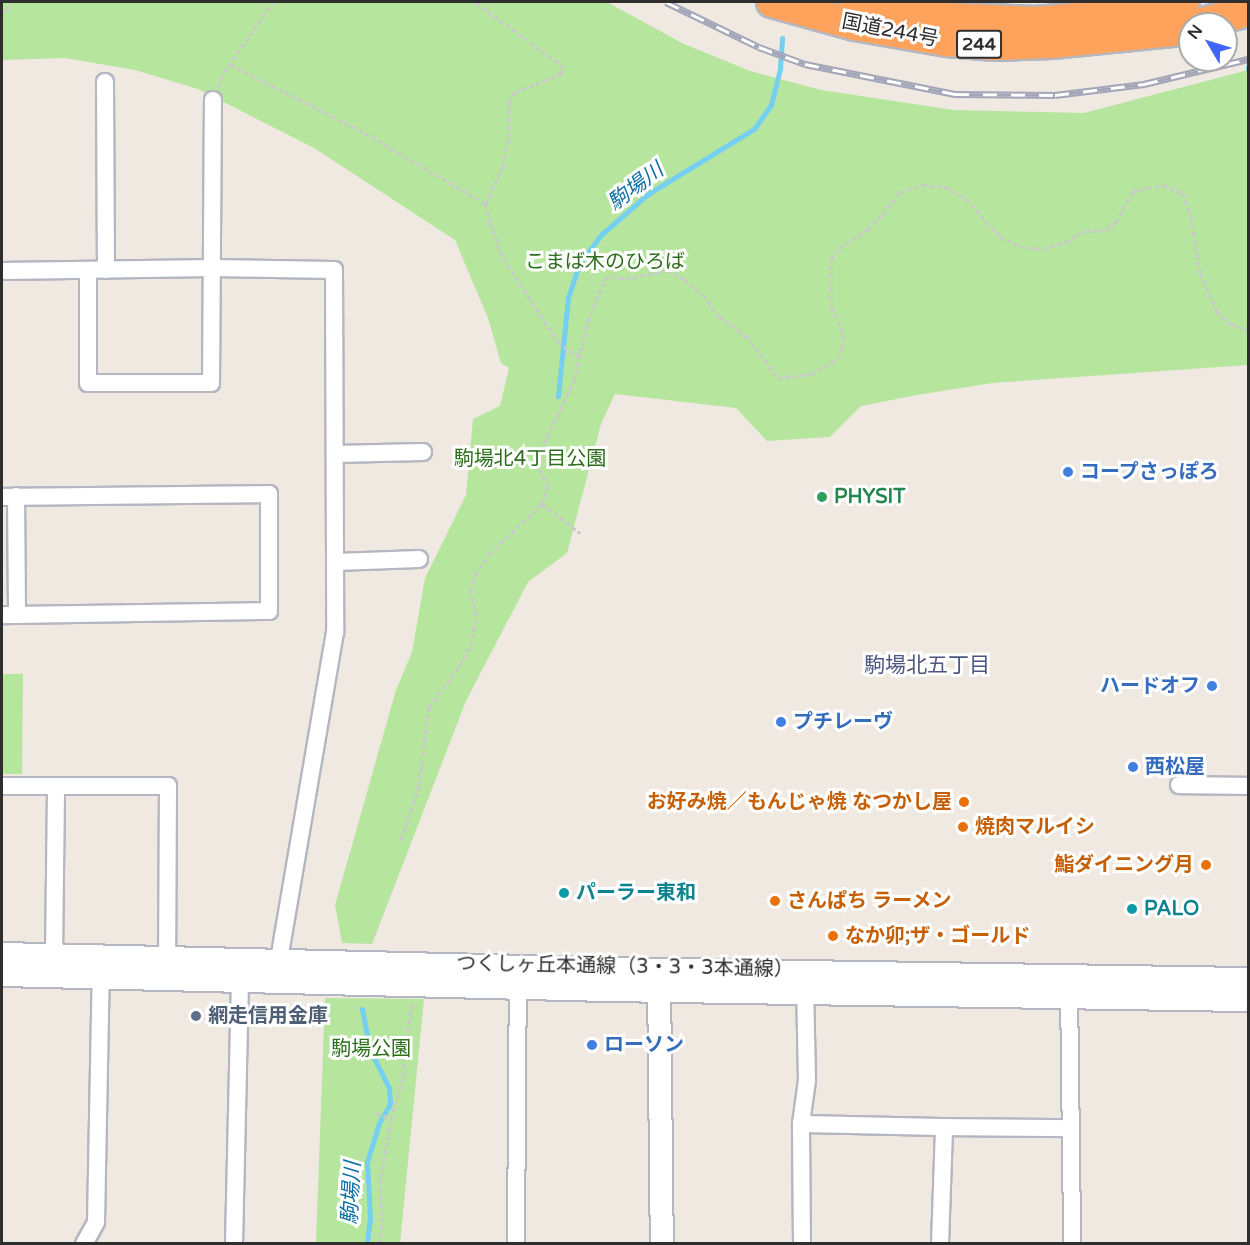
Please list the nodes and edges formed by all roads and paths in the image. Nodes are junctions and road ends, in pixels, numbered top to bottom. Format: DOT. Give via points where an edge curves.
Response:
graph roads {
  1 [pos="11,2"];
  2 [pos="273,2"];
  3 [pos="475,2"];
  4 [pos="772,2"];
  5 [pos="854,2"];
  6 [pos="1184,2"];
  7 [pos="2,12"];
  8 [pos="1178,29"];
  9 [pos="231,65"];
  10 [pos="105,82"];
  11 [pos="213,99"];
  12 [pos="486,204"];
  13 [pos="213,268"];
  14 [pos="88,270"];
  15 [pos="106,270"];
  16 [pos="2,272"];
  17 [pos="1248,330"];
  18 [pos="579,355"];
  19 [pos="423,452"];
  20 [pos="335,453"];
  21 [pos="470,454"];
  22 [pos="537,464"];
  23 [pos="9,497"];
  24 [pos="542,504"];
  25 [pos="580,533"];
  26 [pos="419,559"];
  27 [pos="336,562"];
  28 [pos="9,615"];
  29 [pos="1179,785"];
  30 [pos="2,786"];
  31 [pos="56,786"];
  32 [pos="1248,786"];
  33 [pos="401,840"];
  34 [pos="2,954"];
  35 [pos="54,955"];
  36 [pos="167,956"];
  37 [pos="101,966"];
  38 [pos="240,969"];
  39 [pos="277,970"];
  40 [pos="2,975"];
  41 [pos="518,975"];
  42 [pos="659,979"];
  43 [pos="1248,979"];
  44 [pos="805,982"];
  45 [pos="1069,986"];
  46 [pos="412,996"];
  47 [pos="1248,1000"];
  48 [pos="376,1113"];
  49 [pos="391,1119"];
  50 [pos="801,1124"];
  51 [pos="944,1128"];
  52 [pos="1071,1128"];
  53 [pos="84,1244"];
  54 [pos="234,1244"];
  55 [pos="380,1244"];
  56 [pos="516,1244"];
  57 [pos="662,1244"];
  58 [pos="802,1244"];
  59 [pos="940,1244"];
  60 [pos="1072,1244"];
  1 -- 7 [label="path" via="8,10"];
  2 -- 9 [label="path"];
  3 -- 12 [label="path" via="564,67 561,74 515,92 509,102 509,137 503,166"];
  4 -- 8 [label="highway, 国道244号 / 244" via="855,26 996,45"];
  5 -- 6 [label="highway, 国道244号 / 244" via="946,18 1036,22 1122,14"];
  9 -- 11 [label="path"];
  9 -- 12 [label="path" via="365,133"];
  10 -- 15 [label="street"];
  11 -- 13 [label="street"];
  12 -- 18 [label="path" via="503,258 558,342"];
  13 -- 14 [label="street" via="211,383 88,383"];
  13 -- 15 [label="street"];
  13 -- 20 [label="street" via="334,270"];
  14 -- 15 [label="street"];
  14 -- 16 [label="street"];
  17 -- 18 [label="path" via="1231,324 1217,312 1200,273 1183,193 1163,185 1133,191 1116,222 1106,231 1085,231 1043,249 1021,247 1000,237 966,199 945,187 922,184 900,192 868,229 831,259 831,307 843,332 843,347 838,359 823,369 778,378 746,336 719,316 684,279 667,270 626,279 605,279"];
  18 -- 22 [label="path" via="574,381"];
  19 -- 20 [label="street"];
  20 -- 27 [label="street"];
  21 -- 22 [label="path"];
  22 -- 24 [label="path" via="549,487"];
  23 -- 28 [label="street"];
  23 -- 28 [label="street" via="269,494 269,611"];
  24 -- 25 [label="path"];
  24 -- 33 [label="path" via="489,554 475,575 470,591 476,616 471,645 429,707 419,786"];
  26 -- 27 [label="street"];
  27 -- 39 [label="street" via="335,632"];
  29 -- 32 [label="street"];
  30 -- 31 [label="street"];
  31 -- 35 [label="street"];
  31 -- 36 [label="street" via="168,786"];
  34 -- 35 [label="street, つくしヶ丘本通線（3・3・3本通線）"];
  35 -- 37 [label="street, つくしヶ丘本通線（3・3・3本通線）"];
  36 -- 37 [label="street, つくしヶ丘本通線（3・3・3本通線）"];
  36 -- 38 [label="street, つくしヶ丘本通線（3・3・3本通線）"];
  37 -- 38 [label="street, つくしヶ丘本通線（3・3・3本通線）"];
  37 -- 40 [label="street, つくしヶ丘本通線（3・3・3本通線）"];
  37 -- 53 [label="street" via="96,1222"];
  38 -- 39 [label="street, つくしヶ丘本通線（3・3・3本通線）"];
  38 -- 54 [label="street"];
  39 -- 41 [label="street, つくしヶ丘本通線（3・3・3本通線）"];
  41 -- 42 [label="street, つくしヶ丘本通線（3・3・3本通線）"];
  41 -- 56 [label="street"];
  42 -- 44 [label="street, つくしヶ丘本通線（3・3・3本通線）"];
  42 -- 57 [label="street"];
  43 -- 45 [label="street, つくしヶ丘本通線（3・3・3本通線）"];
  44 -- 45 [label="street, つくしヶ丘本通線（3・3・3本通線）"];
  44 -- 50 [label="street" via="807,1080"];
  45 -- 47 [label="street, つくしヶ丘本通線（3・3・3本通線）"];
  45 -- 52 [label="street"];
  46 -- 49 [label="path" via="402,1083"];
  48 -- 49 [label="path"];
  49 -- 55 [label="path" via="380,1184"];
  50 -- 51 [label="street"];
  50 -- 58 [label="street"];
  51 -- 52 [label="street"];
  51 -- 59 [label="street"];
  52 -- 60 [label="street"];
}
